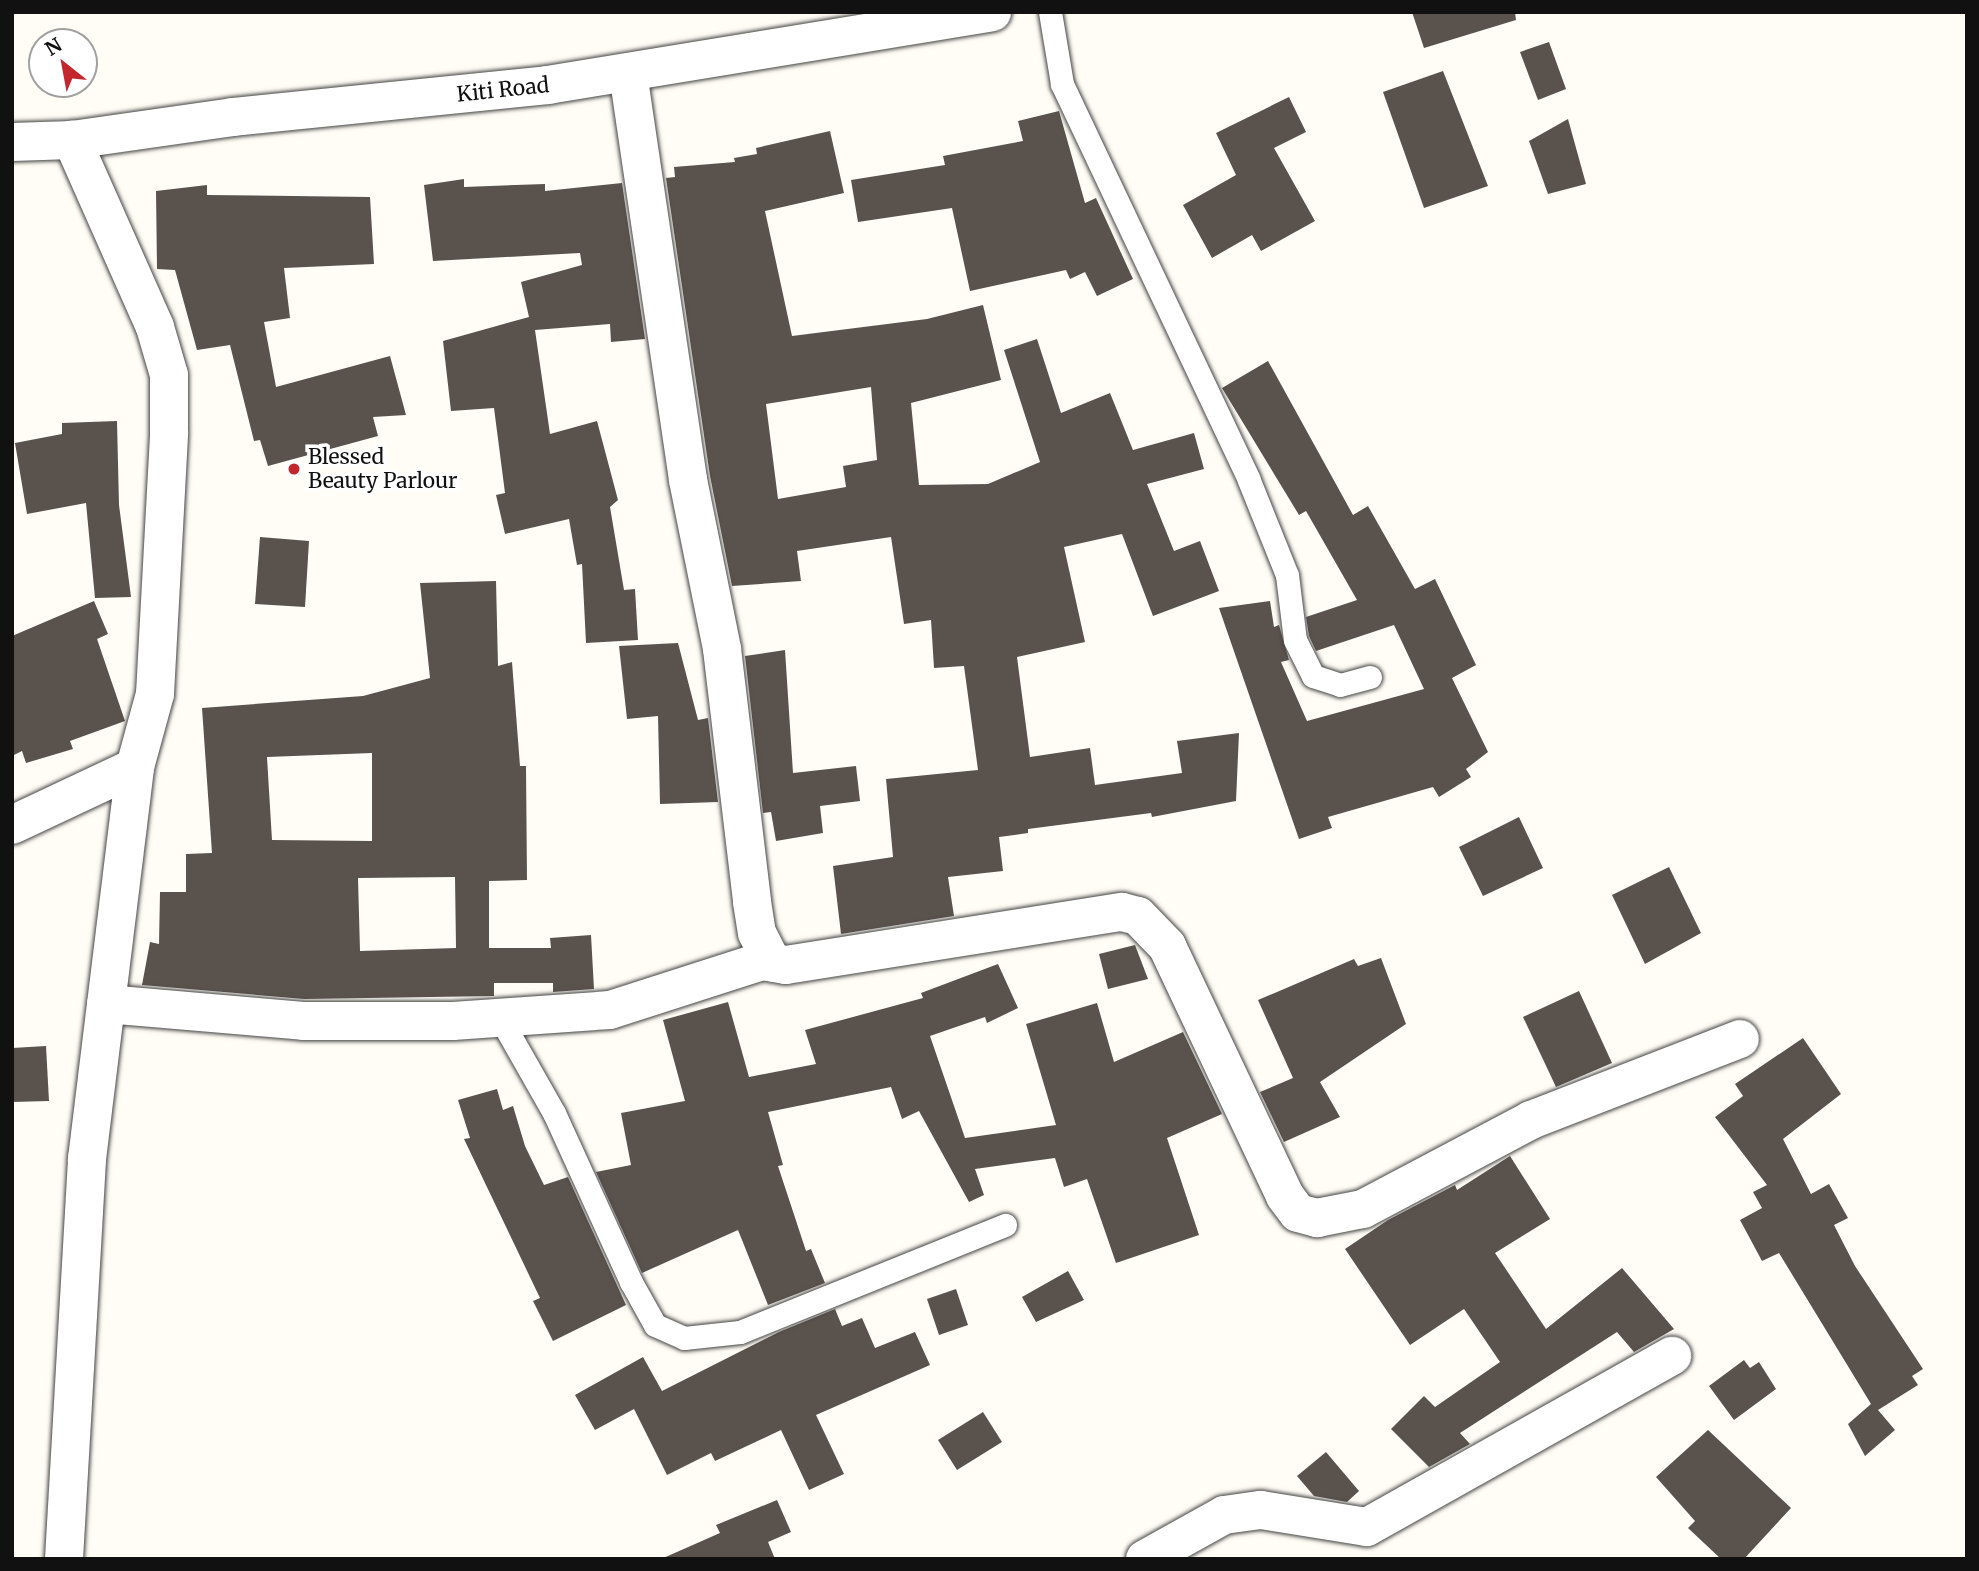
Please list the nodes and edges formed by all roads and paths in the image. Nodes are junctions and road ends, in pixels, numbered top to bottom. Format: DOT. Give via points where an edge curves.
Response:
graph roads {
  1 [pos="992,12"];
  2 [pos="1050,12"];
  3 [pos="628,73"];
  4 [pos="72,140"];
  5 [pos="12,142"];
  6 [pos="1370,677"];
  7 [pos="135,767"];
  8 [pos="12,825"];
  9 [pos="772,962"];
  10 [pos="106,1004"];
  11 [pos="500,1017"];
  12 [pos="1740,1039"];
  13 [pos="1005,1225"];
  14 [pos="1672,1356"];
  15 [pos="64,1559"];
  16 [pos="1145,1559"];
  1 -- 3 [label="street, Kiti Road"];
  2 -- 6 [label="lane" via="1062,84 1248,478 1287,575 1295,640 1313,676 1340,685"];
  3 -- 4 [label="street, Kiti Road" via="233,117"];
  3 -- 9 [label="street" via="688,480 722,649 757,933"];
  4 -- 5 [label="street, Kiti Road"];
  4 -- 7 [label="street" via="136,278 169,374 155,694"];
  7 -- 8 [label="street"];
  7 -- 10 [label="street"];
  9 -- 11 [label="street" via="610,1010"];
  9 -- 12 [label="street" via="786,965 1122,912 1138,916 1167,946 1285,1196 1298,1213 1317,1218 1363,1209 1531,1120"];
  10 -- 11 [label="street" via="303,1021"];
  10 -- 15 [label="street" via="86,1159"];
  11 -- 13 [label="lane" via="554,1113 631,1282 656,1325 684,1338 740,1332"];
  14 -- 16 [label="street" via="1367,1527 1261,1510 1224,1515"];
}
